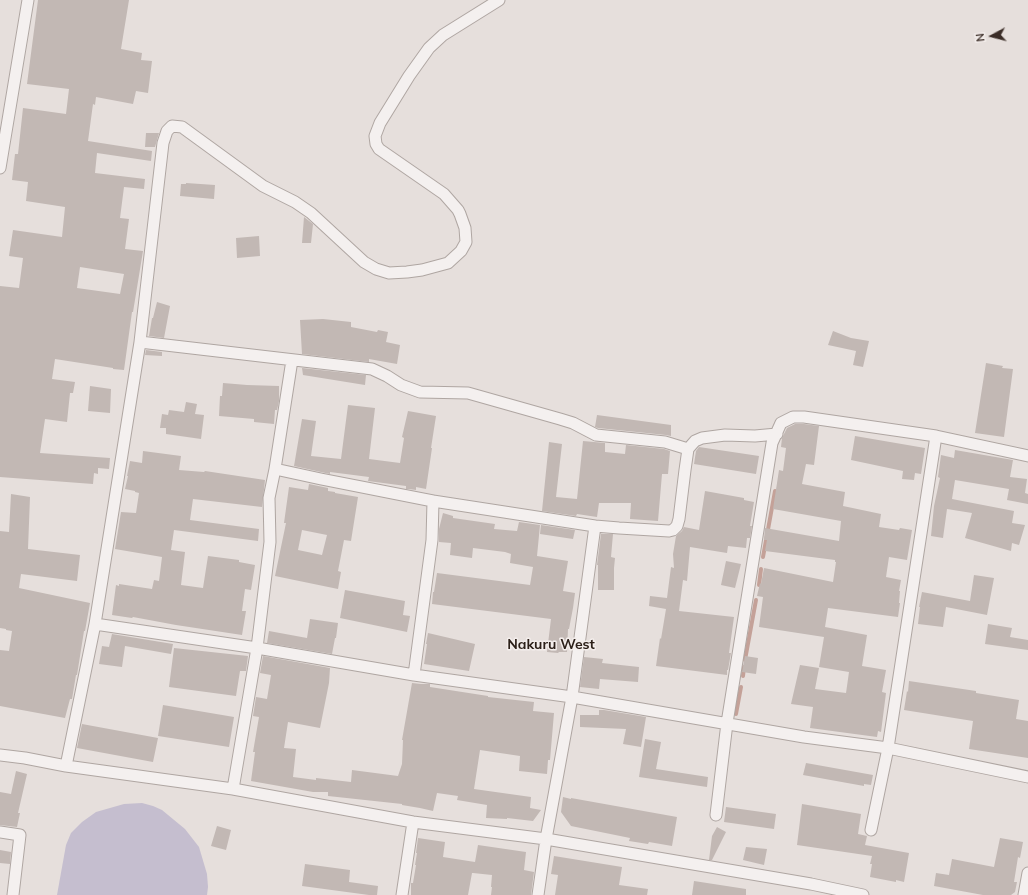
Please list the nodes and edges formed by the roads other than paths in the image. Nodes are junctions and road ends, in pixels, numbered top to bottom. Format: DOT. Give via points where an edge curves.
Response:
graph roads {
  1 [pos="28,0"];
  2 [pos="499,0"];
  3 [pos="0,168"];
  4 [pos="140,342"];
  5 [pos="292,360"];
  6 [pos="777,434"];
  7 [pos="936,436"];
  8 [pos="688,449"];
  9 [pos="1028,456"];
  10 [pos="275,469"];
  11 [pos="433,501"];
  12 [pos="595,526"];
  13 [pos="95,624"];
  14 [pos="257,648"];
  15 [pos="414,675"];
  16 [pos="572,697"];
  17 [pos="727,723"];
  18 [pos="888,748"];
  19 [pos="0,755"];
  20 [pos="66,766"];
  21 [pos="1028,777"];
  22 [pos="233,789"];
  23 [pos="716,815"];
  24 [pos="413,822"];
  25 [pos="871,830"];
  26 [pos="0,832"];
  27 [pos="546,839"];
  28 [pos="1028,873"];
  29 [pos="13,895"];
  30 [pos="402,895"];
  31 [pos="538,895"];
  32 [pos="863,895"];
  33 [pos="1024,895"];
  1 -- 3 [label="street"];
  2 -- 4 [label="street" via="443,35 429,48 380,123 375,136 379,149 444,194 458,210 465,228 466,242 461,251 448,263 422,270 390,273 376,269 364,262 311,213 263,186 182,127 172,126 163,143"];
  4 -- 5 [label="street"];
  4 -- 13 [label="street"];
  5 -- 8 [label="street" via="372,368 401,385 420,392 468,393 560,419 596,435 665,442"];
  5 -- 10 [label="street"];
  6 -- 7 [label="street" via="781,423 793,417 804,417"];
  6 -- 8 [label="street" via="702,438"];
  6 -- 17 [label="street" via="772,442"];
  7 -- 9 [label="street"];
  7 -- 18 [label="street"];
  8 -- 12 [label="street" via="679,519 673,530"];
  10 -- 11 [label="street"];
  10 -- 14 [label="street" via="270,498 270,542"];
  11 -- 12 [label="street"];
  11 -- 15 [label="street" via="432,540"];
  12 -- 16 [label="street"];
  13 -- 14 [label="street"];
  13 -- 20 [label="street"];
  14 -- 15 [label="street"];
  14 -- 22 [label="street"];
  15 -- 16 [label="street"];
  16 -- 17 [label="street"];
  16 -- 27 [label="street"];
  17 -- 18 [label="street"];
  17 -- 23 [label="street"];
  18 -- 21 [label="street"];
  18 -- 25 [label="street"];
  19 -- 20 [label="street"];
  20 -- 22 [label="street"];
  22 -- 24 [label="street"];
  24 -- 27 [label="street"];
  24 -- 30 [label="street"];
  26 -- 29 [label="street" via="20,835"];
  27 -- 31 [label="street"];
  27 -- 32 [label="street"];
  28 -- 33 [label="street"];
}
